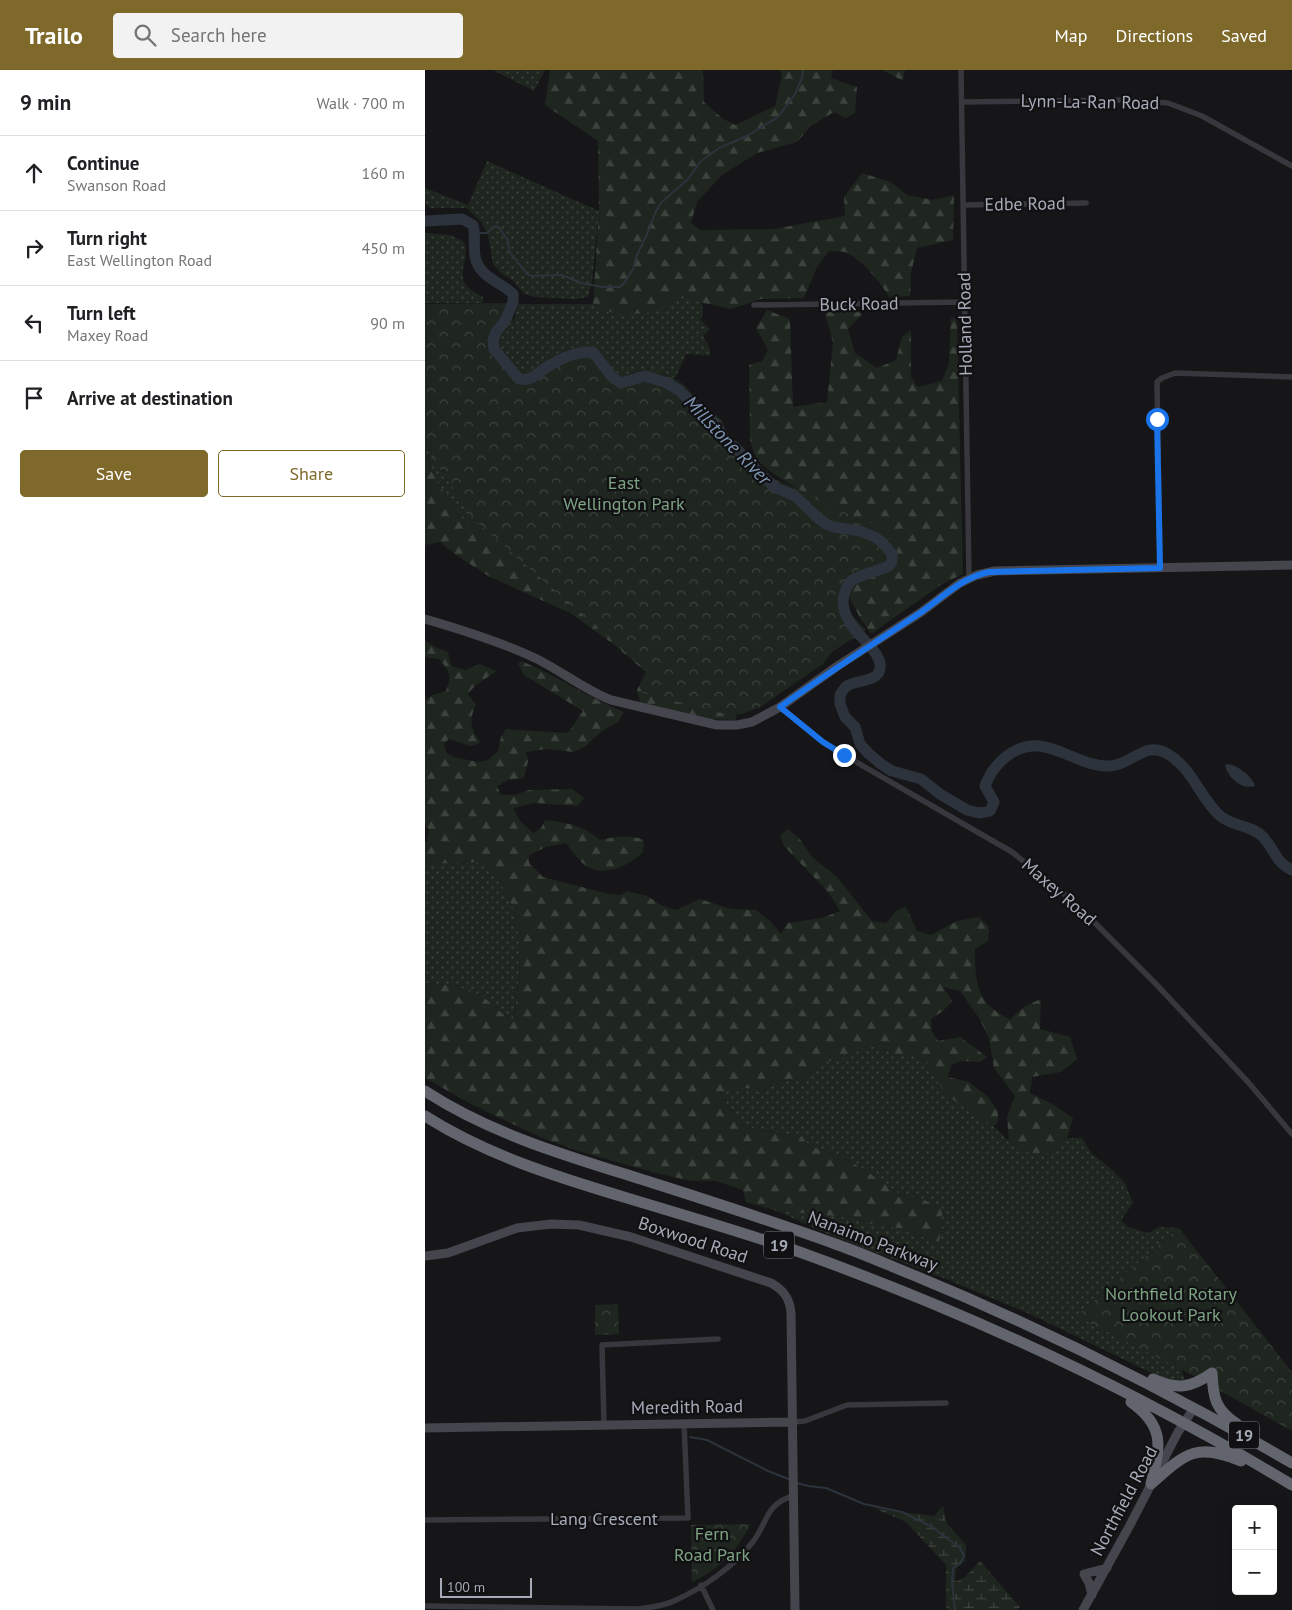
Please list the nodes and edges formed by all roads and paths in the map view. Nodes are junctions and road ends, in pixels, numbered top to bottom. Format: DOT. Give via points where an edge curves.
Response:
graph roads {
  1 [pos="961,70"];
  2 [pos="962,102"];
  3 [pos="1292,166"];
  4 [pos="1086,202"];
  5 [pos="964,205"];
  6 [pos="964,302"];
  7 [pos="754,305"];
  8 [pos="1292,377"];
  9 [pos="1292,565"];
  10 [pos="1160,568"];
  11 [pos="969,578"];
  12 [pos="425,618"];
  13 [pos="780,707"];
  14 [pos="425,1091"];
  15 [pos="425,1116"];
  16 [pos="1292,1134"];
  17 [pos="425,1256"];
  18 [pos="990,1307"];
  19 [pos="970,1319"];
  20 [pos="718,1339"];
  21 [pos="946,1403"];
  22 [pos="1194,1408"];
  23 [pos="793,1422"];
  24 [pos="1183,1422"];
  25 [pos="684,1424"];
  26 [pos="604,1425"];
  27 [pos="425,1428"];
  28 [pos="1292,1456"];
  29 [pos="1292,1463"];
  30 [pos="1151,1484"];
  31 [pos="1292,1485"];
  32 [pos="1292,1490"];
  33 [pos="793,1496"];
  34 [pos="425,1520"];
  35 [pos="1107,1568"];
  36 [pos="701,1585"];
  37 [pos="1092,1595"];
  38 [pos="425,1606"];
  39 [pos="451,1608"];
  40 [pos="713,1610"];
  41 [pos="795,1610"];
  42 [pos="1083,1610"];
  1 -- 2 [label="street, Holland Road"];
  2 -- 3 [label="street, Lynn-La-Ran Road" via="1127,100 1168,103 1202,116"];
  2 -- 5 [label="street, Holland Road"];
  4 -- 5 [label="street, Edbe Road"];
  5 -- 6 [label="street, Holland Road"];
  6 -- 7 [label="street, Buck Road"];
  6 -- 11 [label="street, Holland Road"];
  8 -- 10 [label="street" via="1175,374 1157,382"];
  9 -- 10 [label="street"];
  10 -- 11 [label="street" via="989,572"];
  11 -- 13 [label="street"];
  12 -- 13 [label="street" via="519,651 619,703 723,725 752,722"];
  13 -- 16 [label="street, Maxey Road" via="844,755 1012,852 1067,896 1159,987"];
  14 -- 18 [label="highway, Nanaimo Parkway / 19" via="475,1119 540,1147 831,1242"];
  15 -- 19 [label="highway, Nanaimo Parkway / 19" via="500,1155 567,1180 795,1250"];
  17 -- 23 [label="street, Boxwood Road" via="448,1253 517,1228 579,1225 631,1237 771,1282 785,1293 791,1307"];
  18 -- 22 [label="highway, Nanaimo Parkway / 19"];
  18 -- 28 [label="highway" via="1021,1316 1164,1384 1195,1384 1212,1373 1213,1392 1221,1411"];
  19 -- 24 [label="highway, Nanaimo Parkway / 19"];
  19 -- 30 [label="highway" via="997,1337 1093,1382 1143,1410 1156,1427 1159,1439"];
  20 -- 26 [label="street" via="602,1345"];
  21 -- 23 [label="street, Meredith Road" via="847,1406 805,1422"];
  22 -- 24 [label="street, Northfield Road"];
  22 -- 29 [label="highway, Nanaimo Parkway / 19"];
  23 -- 25 [label="street, Meredith Road"];
  23 -- 33 [label="street, Boxwood Road"];
  24 -- 30 [label="street, Northfield Road"];
  24 -- 31 [label="highway, Nanaimo Parkway / 19"];
  25 -- 26 [label="street, Meredith Road"];
  25 -- 34 [label="street, Lang Crescent" via="688,1518"];
  26 -- 27 [label="street, Meredith Road"];
  30 -- 32 [label="highway" via="1183,1457 1213,1451 1240,1461"];
  30 -- 35 [label="street, Northfield Road"];
  33 -- 36 [label="street" via="782,1499 771,1508 753,1542 730,1567"];
  33 -- 41 [label="street, Boxwood Road"];
  35 -- 37 [label="street, Northfield Road"];
  35 -- 37 [label="street" via="1084,1574"];
  36 -- 39 [label="street" via="677,1600 639,1609"];
  36 -- 40 [label="street"];
  37 -- 42 [label="street, Northfield Road"];
  38 -- 39 [label="street"];
}
